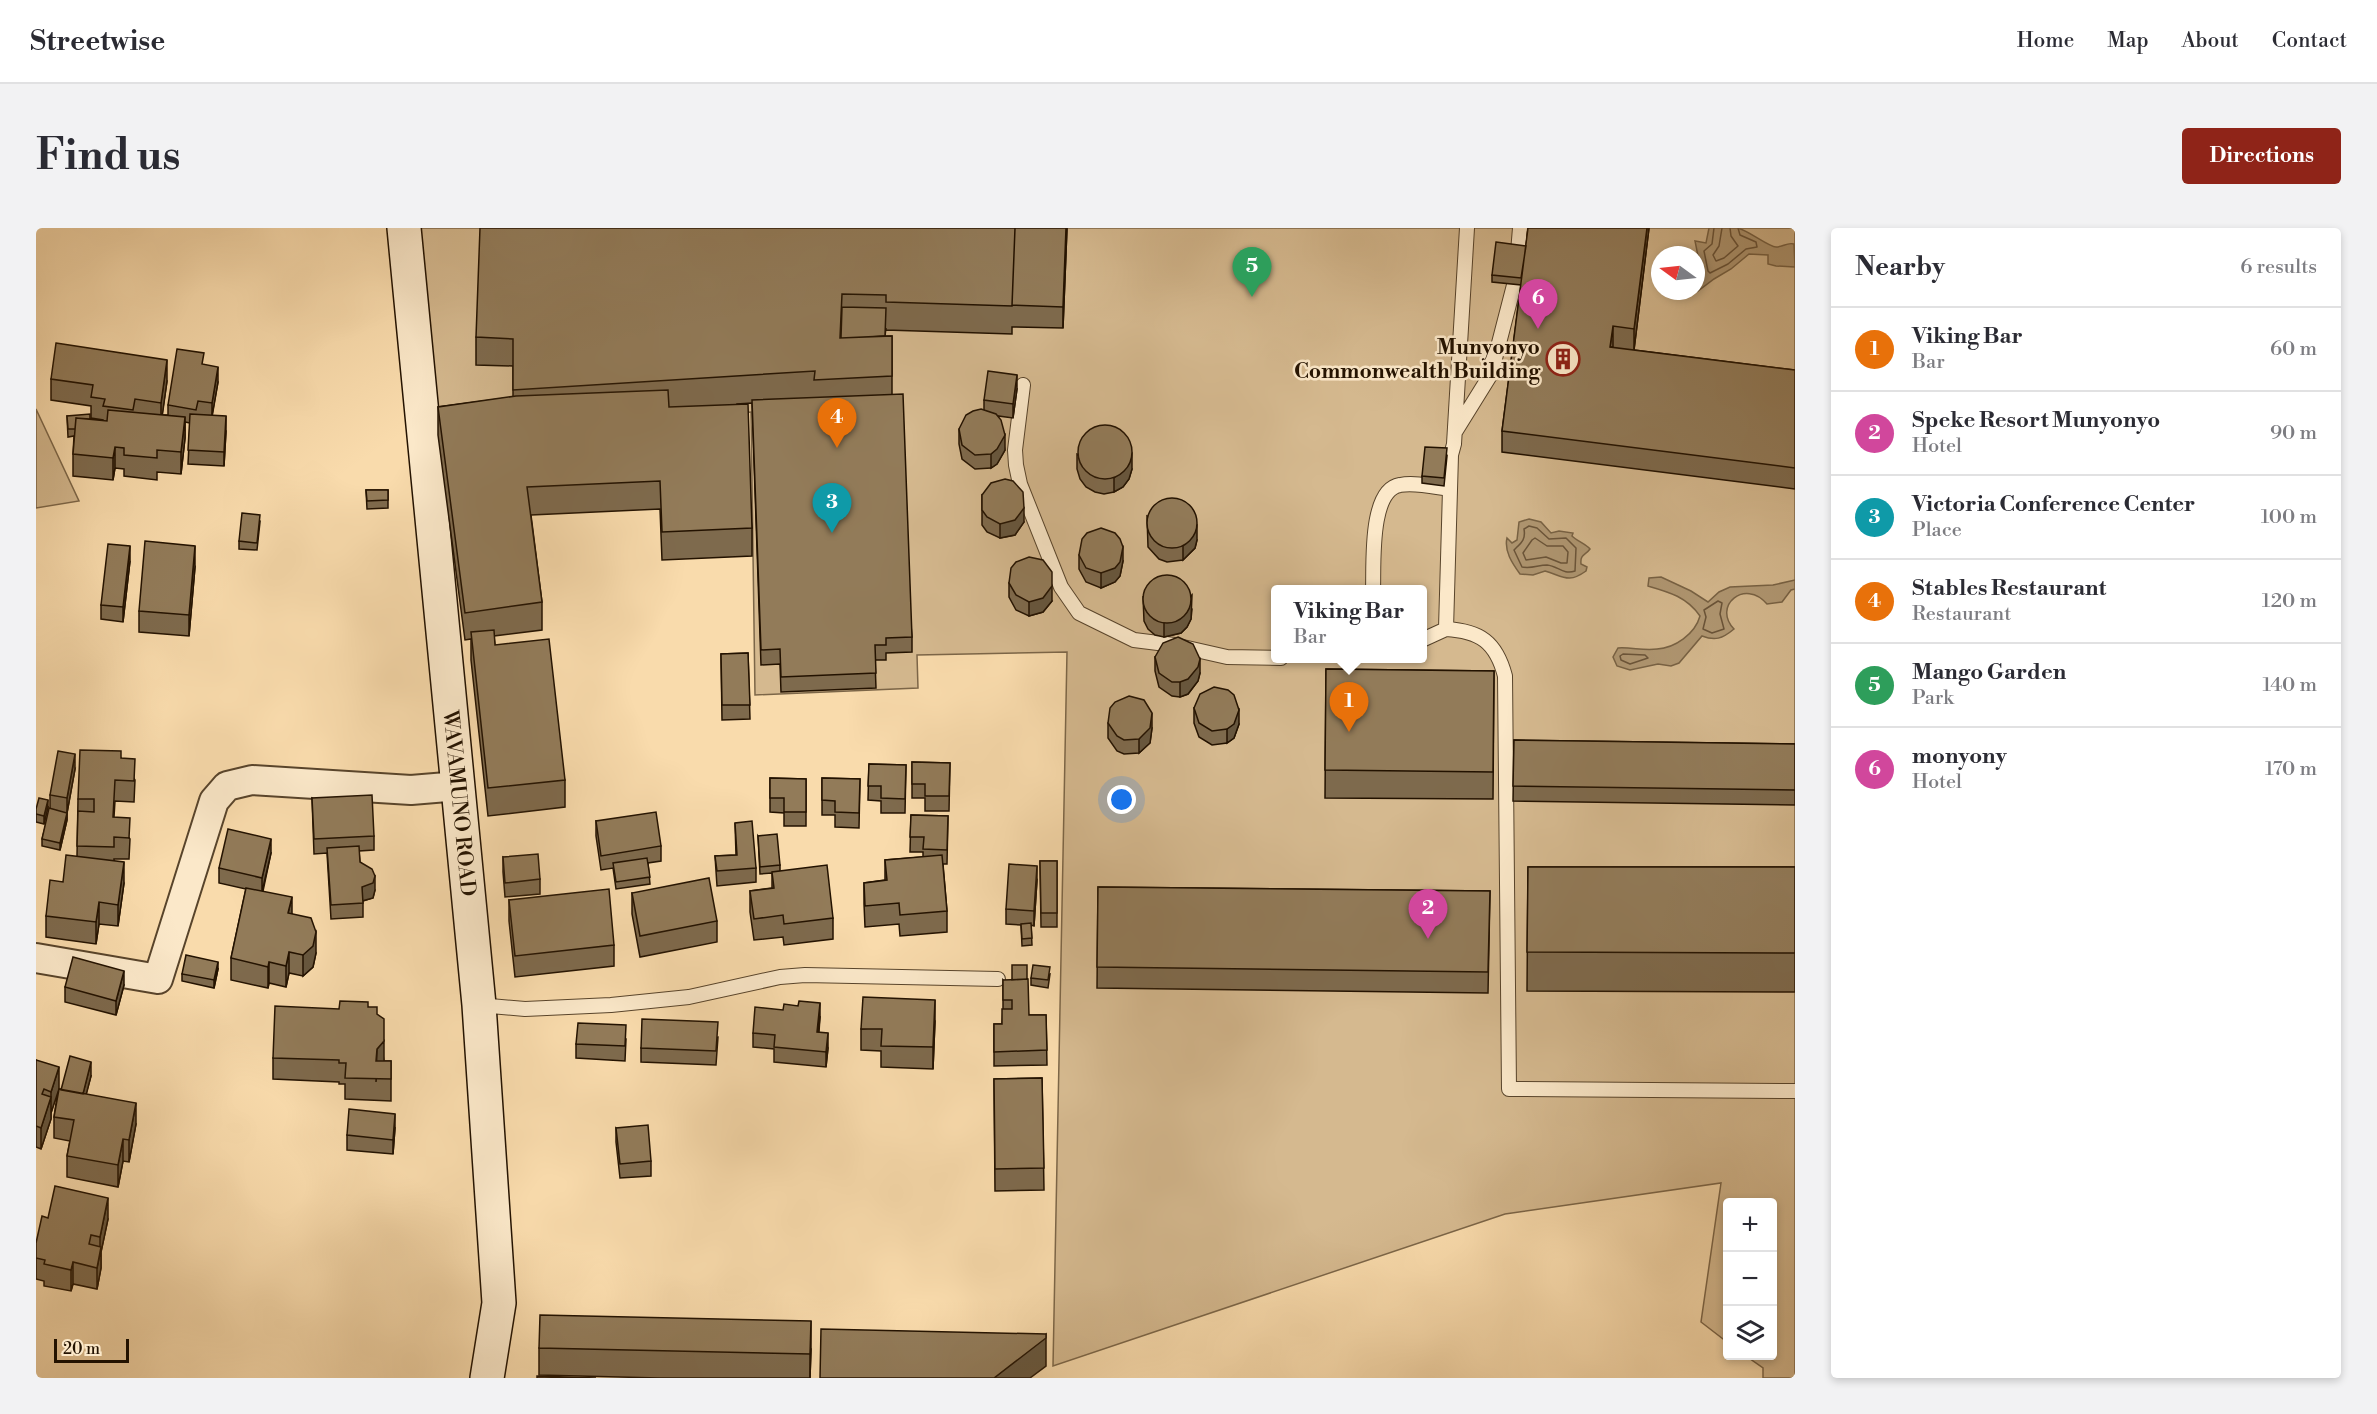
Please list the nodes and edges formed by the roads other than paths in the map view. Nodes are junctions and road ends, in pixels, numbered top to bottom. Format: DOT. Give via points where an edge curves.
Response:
graph roads {
  1 [pos="404,228"];
  2 [pos="1461,228"];
  3 [pos="1467,228"];
  4 [pos="1520,228"];
  5 [pos="1518,252"];
  6 [pos="1514,285"];
  7 [pos="1023,385"];
  8 [pos="1454,434"];
  9 [pos="1451,455"];
  10 [pos="1450,489"];
  11 [pos="1373,585"];
  12 [pos="1446,629"];
  13 [pos="1427,638"];
  14 [pos="1271,658"];
  15 [pos="459,786"];
  16 [pos="36,958"];
  17 [pos="998,979"];
  18 [pos="479,1005"];
  19 [pos="1795,1091"];
  20 [pos="487,1378"];
  1 -- 15 [label="main road, WAVAMUNO ROAD"];
  2 -- 9 [label="lane" via="1448,443"];
  3 -- 8 [label="lane"];
  4 -- 5 [label="lane"];
  6 -- 8 [label="lane" via="1491,374"];
  7 -- 14 [label="lane" via="1016,450 1020,484 1061,587 1079,613 1134,640 1227,657"];
  8 -- 9 [label="lane"];
  9 -- 10 [label="lane"];
  10 -- 11 [label="lane" via="1400,484 1383,496 1377,513"];
  10 -- 12 [label="lane"];
  12 -- 13 [label="lane"];
  12 -- 19 [label="lane" via="1480,636 1501,661 1505,676 1509,1089"];
  15 -- 16 [label="street" via="411,790 252,780 227,786 213,801 158,979"];
  15 -- 18 [label="main road, WAVAMUNO ROAD"];
  17 -- 18 [label="lane" via="805,975 689,997 611,1005 525,1009"];
  18 -- 20 [label="main road, WAVAMUNO ROAD" via="499,1303"];
}
